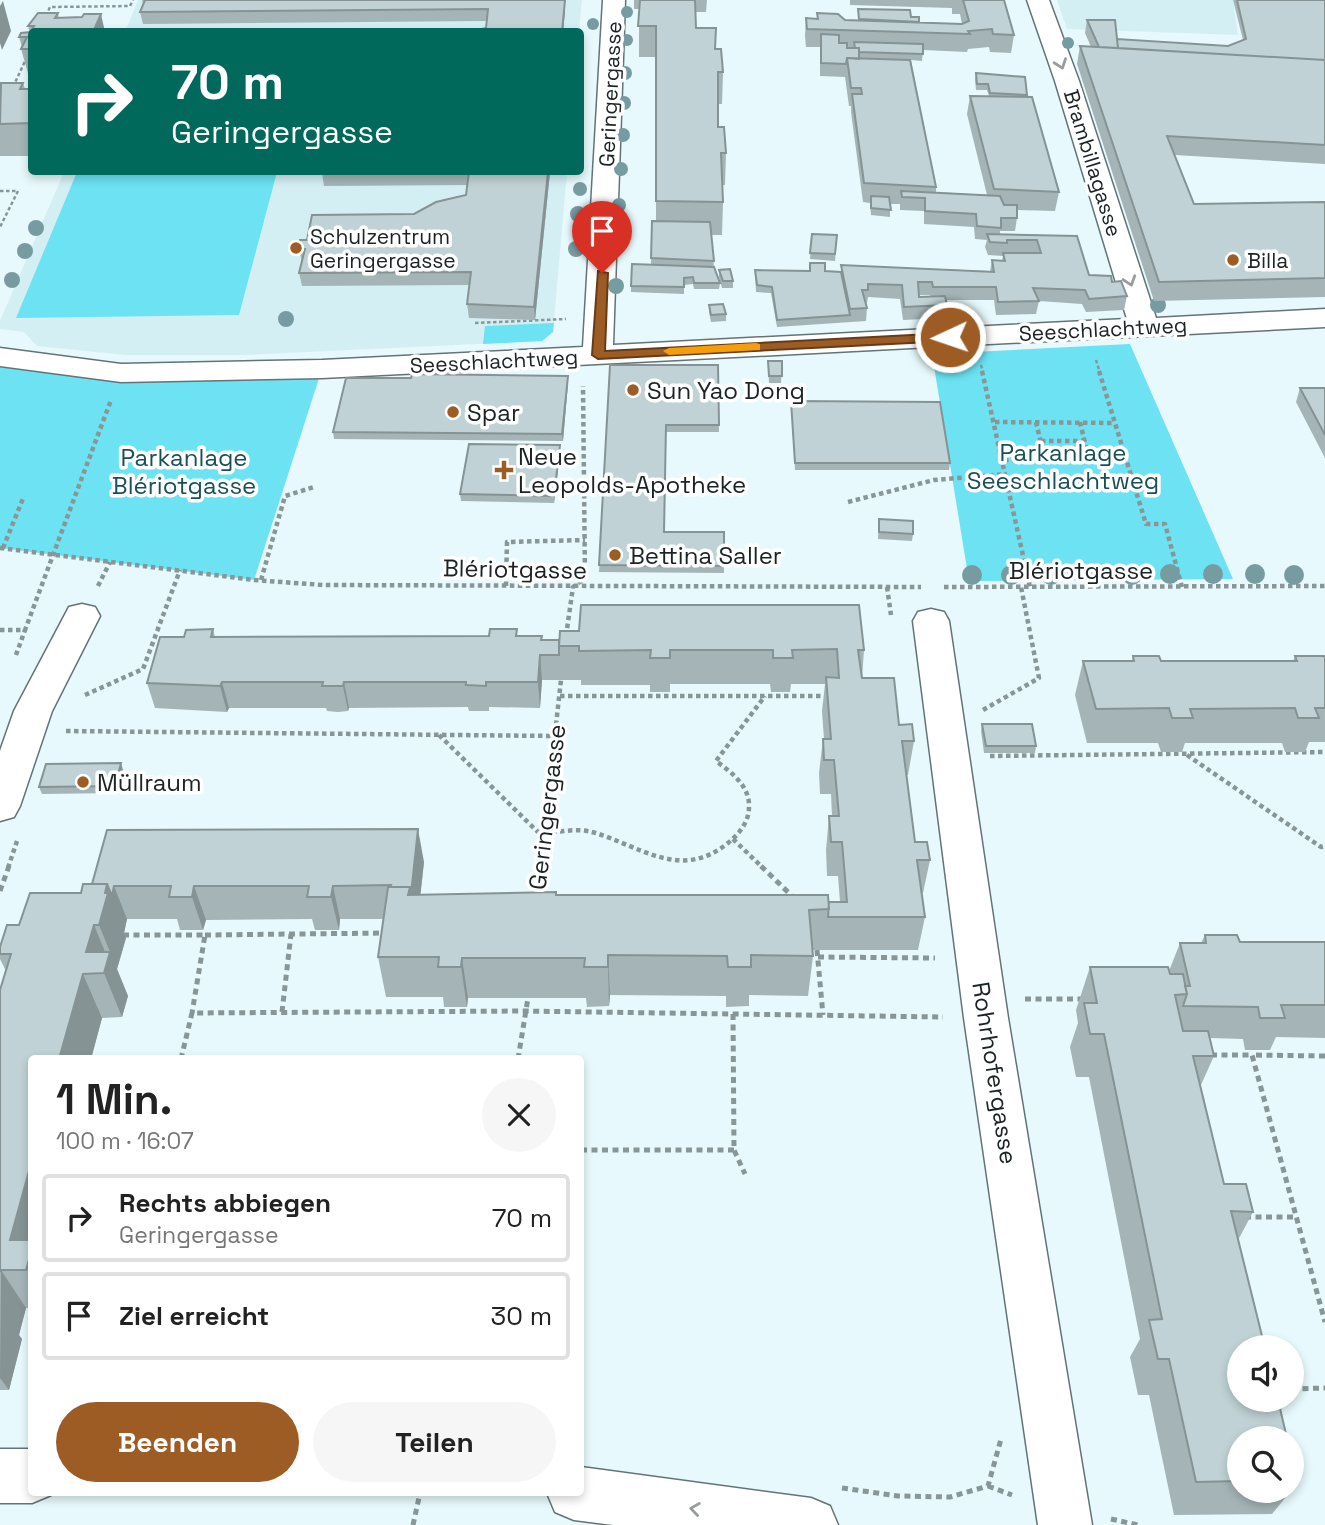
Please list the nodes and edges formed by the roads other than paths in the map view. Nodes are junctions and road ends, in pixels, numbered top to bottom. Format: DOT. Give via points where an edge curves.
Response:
graph roads {
  1 [pos="614,0"];
  2 [pos="1038,0"];
  3 [pos="1325,318"];
  4 [pos="1144,327"];
  5 [pos="0,357"];
  6 [pos="592,367"];
  7 [pos="923,606"];
  8 [pos="82,616"];
  9 [pos="10,818"];
  10 [pos="0,1476"];
  11 [pos="28,1476"];
  12 [pos="584,1494"];
  13 [pos="823,1506"];
  14 [pos="1083,1521"];
  1 -- 6 [label="street, Geringergasse"];
  2 -- 4 [label="street, Brambillagasse, one-way"];
  3 -- 4 [label="street, Seeschlachtweg"];
  4 -- 6 [label="street, Seeschlachtweg"];
  5 -- 6 [label="street, Seeschlachtweg" via="121,373"];
  7 -- 14 [label="street, Rohrhofergasse" via="986,1018"];
  8 -- 9 [label="street" via="33,711"];
  10 -- 11 [label="street"];
  13 -- 12 [label="street, one-way"];
}
